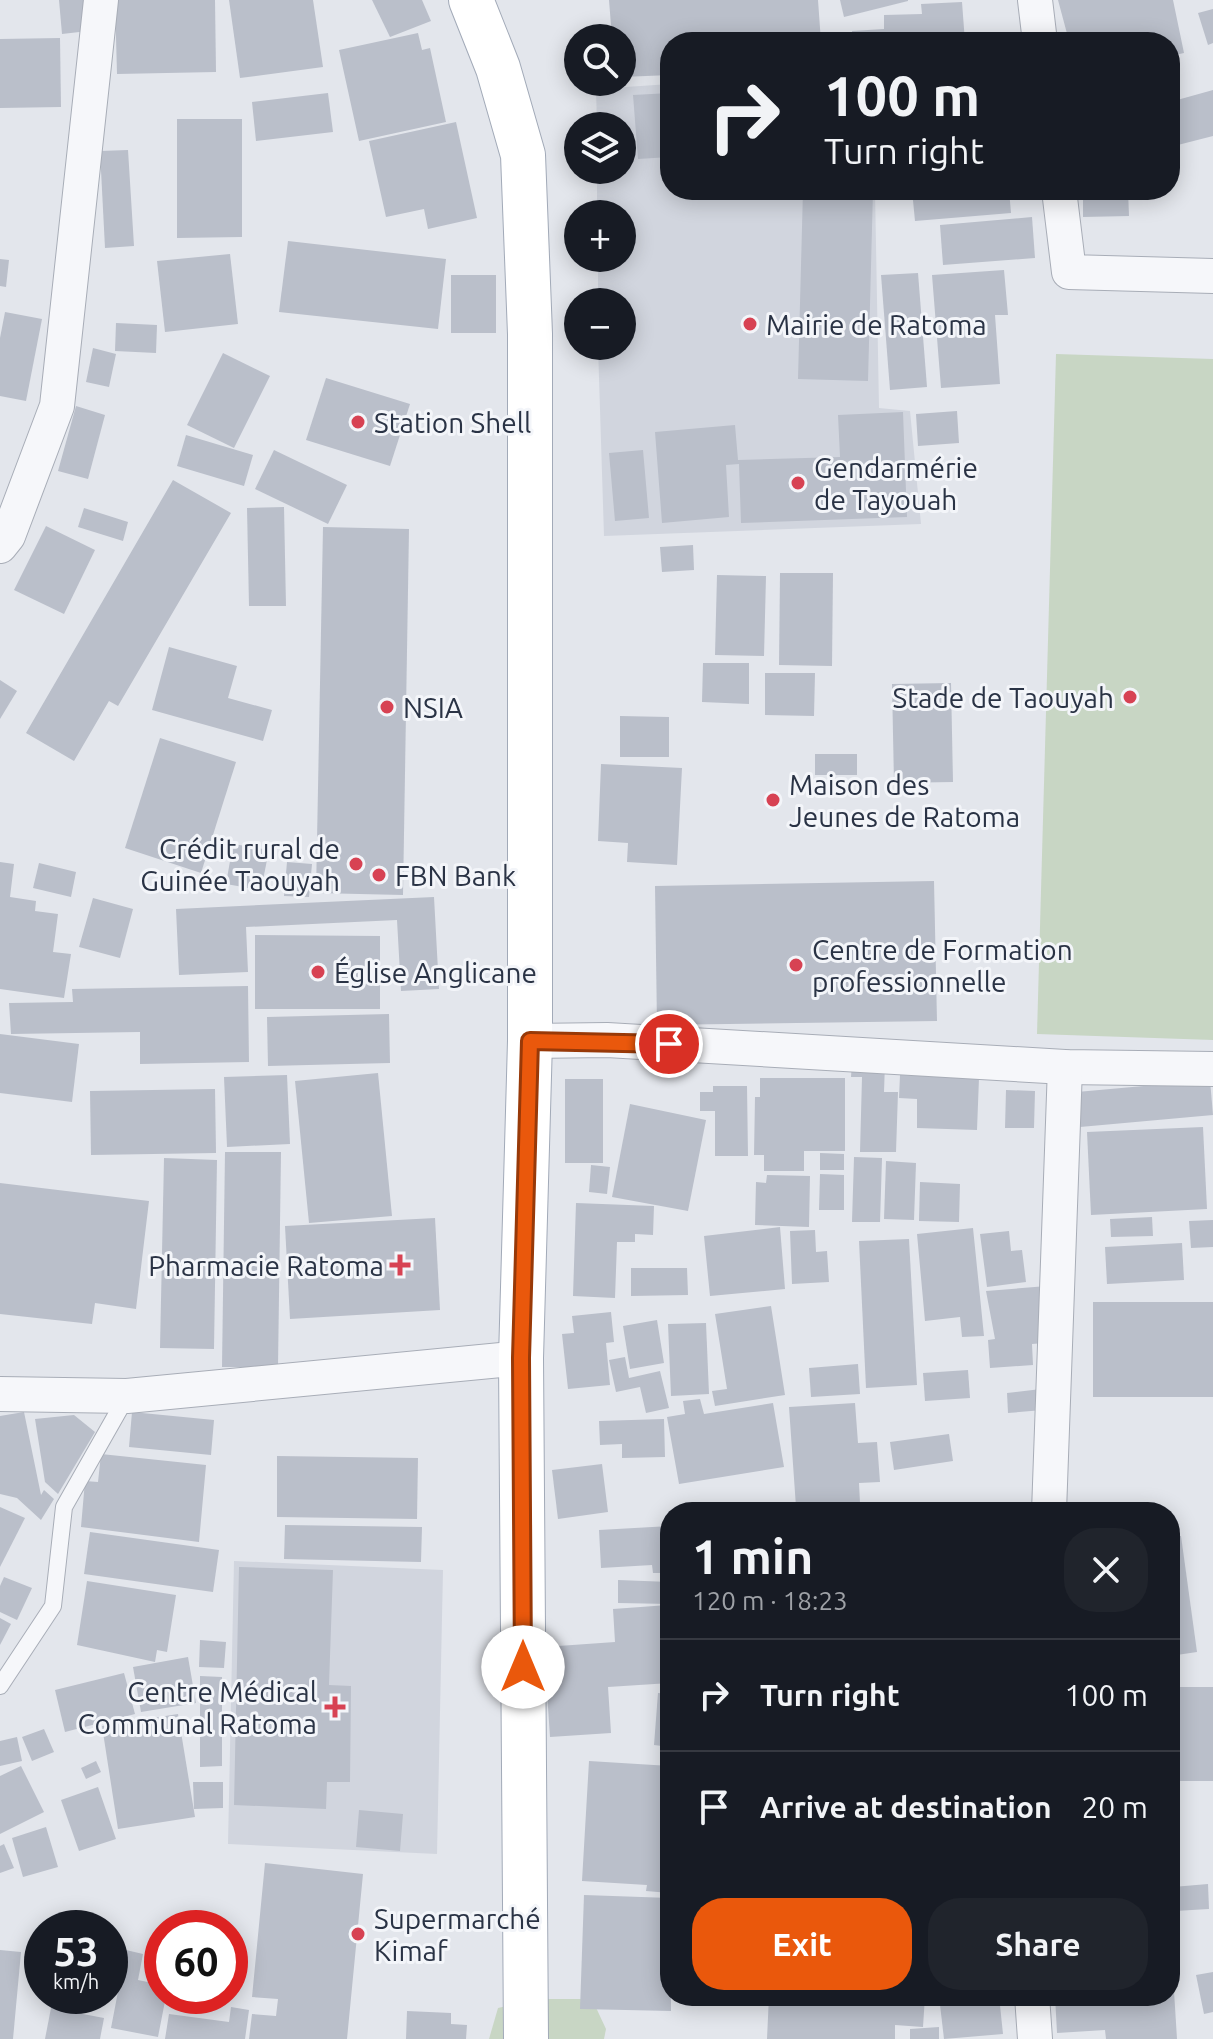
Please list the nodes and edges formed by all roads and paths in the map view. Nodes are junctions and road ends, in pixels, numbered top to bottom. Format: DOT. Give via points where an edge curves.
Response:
graph roads {
  1 [pos="101,0"];
  2 [pos="471,0"];
  3 [pos="1035,0"];
  4 [pos="1039,32"];
  5 [pos="1060,200"];
  6 [pos="1213,276"];
  7 [pos="0,546"];
  8 [pos="530,1041"];
  9 [pos="1065,1067"];
  10 [pos="1213,1069"];
  11 [pos="521,1358"];
  12 [pos="0,1394"];
  13 [pos="127,1396"];
  14 [pos="1049,1502"];
  15 [pos="0,1686"];
  16 [pos="1033,2006"];
  17 [pos="526,2039"];
  18 [pos="1035,2039"];
  1 -- 7 [label="street" via="57,406"];
  2 -- 8 [label="main road" via="523,155 530,334"];
  3 -- 4 [label="street"];
  5 -- 6 [label="street" via="1069,272"];
  8 -- 9 [label="street" via="607,1040"];
  8 -- 11 [label="main road"];
  9 -- 10 [label="street"];
  9 -- 14 [label="street"];
  11 -- 13 [label="street"];
  11 -- 17 [label="main road"];
  12 -- 13 [label="street"];
  13 -- 15 [label="lane" via="64,1507 53,1606"];
  16 -- 18 [label="street"];
}
